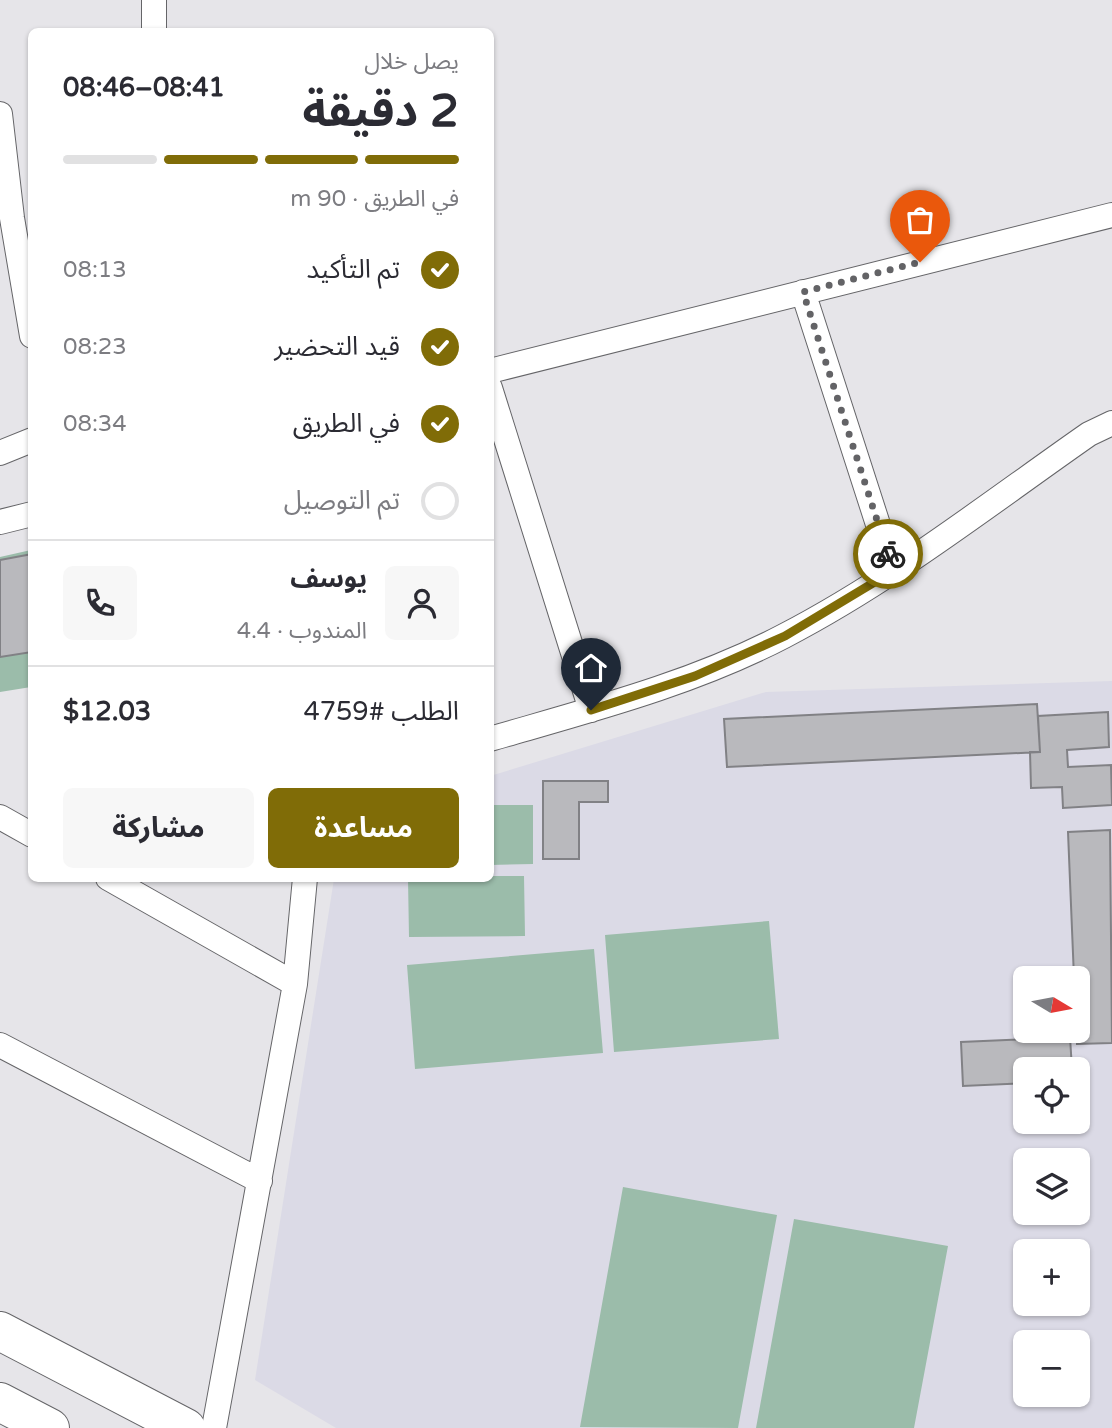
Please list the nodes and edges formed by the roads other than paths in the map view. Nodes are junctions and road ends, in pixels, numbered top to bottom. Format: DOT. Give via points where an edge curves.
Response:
graph roads {
  1 [pos="154,0"];
  2 [pos="154,28"];
  3 [pos="0,114"];
  4 [pos="1112,215"];
  5 [pos="6,219"];
  6 [pos="803,292"];
  7 [pos="28,317"];
  8 [pos="494,370"];
  9 [pos="494,401"];
  10 [pos="1112,423"];
  11 [pos="28,442"];
  12 [pos="0,453"];
  13 [pos="28,515"];
  14 [pos="0,522"];
  15 [pos="893,571"];
  16 [pos="591,710"];
  17 [pos="494,738"];
  18 [pos="0,817"];
  19 [pos="28,833"];
  20 [pos="115,882"];
  21 [pos="304,882"];
  22 [pos="295,984"];
  23 [pos="0,1045"];
  24 [pos="260,1181"];
  25 [pos="0,1331"];
  26 [pos="0,1402"];
  27 [pos="50,1428"];
  28 [pos="186,1428"];
  29 [pos="214,1428"];
  1 -- 2 [label="street"];
  3 -- 5 [label="street"];
  4 -- 6 [label="street"];
  5 -- 7 [label="street"];
  6 -- 8 [label="street"];
  6 -- 15 [label="street"];
  9 -- 16 [label="street"];
  10 -- 15 [label="street" via="1089,434"];
  11 -- 12 [label="street"];
  13 -- 14 [label="street"];
  15 -- 16 [label="street" via="785,636 695,676"];
  16 -- 17 [label="street"];
  18 -- 19 [label="street"];
  20 -- 22 [label="street"];
  21 -- 22 [label="street"];
  22 -- 24 [label="street"];
  23 -- 24 [label="street"];
  24 -- 29 [label="street"];
  25 -- 28 [label="main road"];
  26 -- 27 [label="main road"];
}
